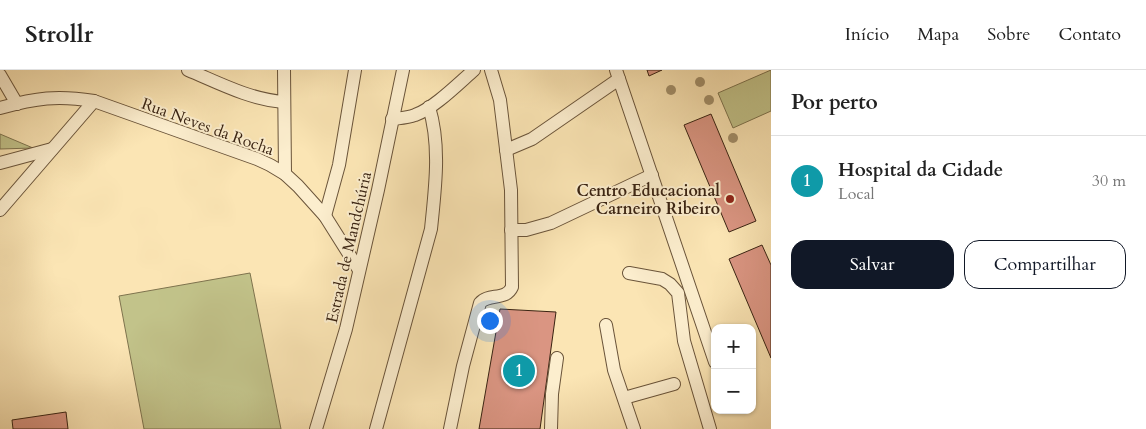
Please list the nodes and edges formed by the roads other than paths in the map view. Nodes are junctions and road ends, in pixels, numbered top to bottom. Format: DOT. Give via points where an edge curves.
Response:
graph roads {
  1 [pos="188,70"];
  2 [pos="284,70"];
  3 [pos="355,70"];
  4 [pos="403,70"];
  5 [pos="474,70"];
  6 [pos="491,70"];
  7 [pos="617,74"];
  8 [pos="0,75"];
  9 [pos="94,101"];
  10 [pos="283,102"];
  11 [pos="17,104"];
  12 [pos="429,107"];
  13 [pos="0,108"];
  14 [pos="392,118"];
  15 [pos="52,149"];
  16 [pos="506,150"];
  17 [pos="0,163"];
  18 [pos="285,174"];
  19 [pos="652,175"];
  20 [pos="0,210"];
  21 [pos="325,216"];
  22 [pos="511,230"];
  23 [pos="359,270"];
  24 [pos="628,273"];
  25 [pos="606,325"];
  26 [pos="711,350"];
  27 [pos="557,358"];
  28 [pos="674,384"];
  29 [pos="624,398"];
  30 [pos="316,429"];
  31 [pos="376,429"];
  32 [pos="450,429"];
  33 [pos="550,429"];
  34 [pos="634,429"];
  35 [pos="710,429"];
  1 -- 10 [label="street" via="248,95"];
  2 -- 10 [label="street"];
  3 -- 21 [label="street" via="339,165"];
  4 -- 14 [label="street, Estrada de Mandchúria"];
  5 -- 12 [label="street"];
  6 -- 16 [label="street" via="500,100"];
  7 -- 16 [label="street" via="532,139"];
  7 -- 19 [label="street"];
  8 -- 11 [label="street"];
  9 -- 11 [label="street, Rua Neves da Rocha" via="53,97"];
  9 -- 15 [label="street"];
  9 -- 18 [label="street, Rua Neves da Rocha" via="257,159"];
  10 -- 18 [label="street"];
  11 -- 13 [label="street, Rua Neves da Rocha"];
  12 -- 14 [label="street" via="417,115"];
  12 -- 31 [label="street" via="436,134 431,229"];
  14 -- 23 [label="street, Estrada de Mandchúria"];
  15 -- 17 [label="street"];
  15 -- 20 [label="street"];
  16 -- 22 [label="street"];
  18 -- 21 [label="street, Rua Neves da Rocha"];
  19 -- 22 [label="street" via="550,223 526,230"];
  19 -- 26 [label="street"];
  21 -- 23 [label="street, Rua Neves da Rocha"];
  22 -- 32 [label="street" via="512,287 507,294 484,299 480,303"];
  23 -- 30 [label="street, Estrada de Mandchúria" via="346,329"];
  24 -- 35 [label="street" via="662,279 678,293 684,341"];
  25 -- 29 [label="street" via="614,370"];
  27 -- 33 [label="street"];
  28 -- 29 [label="street"];
  29 -- 34 [label="street"];
}
